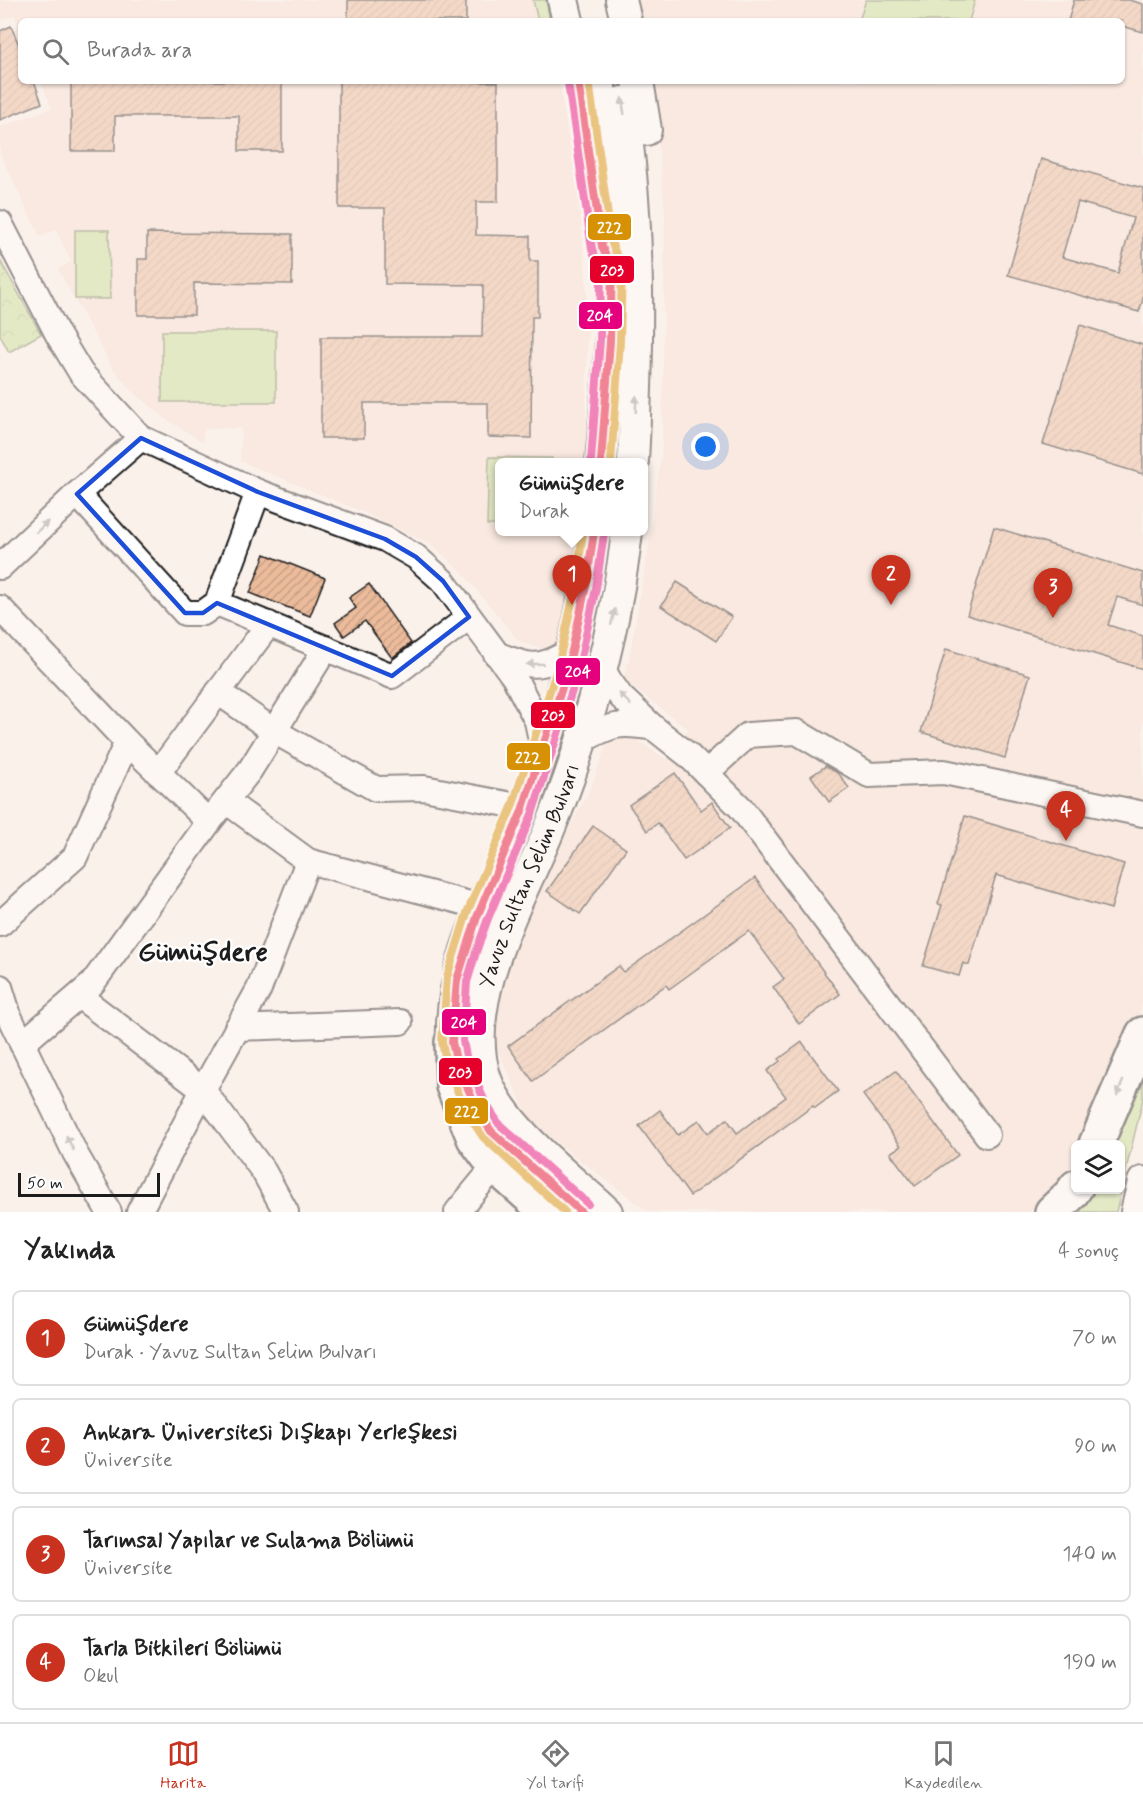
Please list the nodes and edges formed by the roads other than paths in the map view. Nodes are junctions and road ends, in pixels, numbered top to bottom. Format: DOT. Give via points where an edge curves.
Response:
graph roads {
  1 [pos="563,0"];
  2 [pos="584,0"];
  3 [pos="602,0"];
  4 [pos="621,0"];
  5 [pos="567,18"];
  6 [pos="587,18"];
  7 [pos="606,18"];
  8 [pos="625,18"];
  9 [pos="578,84"];
  10 [pos="598,84"];
  11 [pos="619,84"];
  12 [pos="639,84"];
  13 [pos="0,223"];
  14 [pos="624,269"];
  15 [pos="141,438"];
  16 [pos="601,458"];
  17 [pos="633,458"];
  18 [pos="258,492"];
  19 [pos="76,494"];
  20 [pos="593,536"];
  21 [pos="626,536"];
  22 [pos="0,567"];
  23 [pos="216,603"];
  24 [pos="0,608"];
  25 [pos="469,617"];
  26 [pos="269,624"];
  27 [pos="326,648"];
  28 [pos="572,650"];
  29 [pos="496,654"];
  30 [pos="601,666"];
  31 [pos="218,692"];
  32 [pos="654,728"];
  33 [pos="274,731"];
  34 [pos="581,741"];
  35 [pos="127,742"];
  36 [pos="543,750"];
  37 [pos="158,773"];
  38 [pos="706,773"];
  39 [pos="226,801"];
  40 [pos="512,805"];
  41 [pos="1143,814"];
  42 [pos="209,822"];
  43 [pos="308,861"];
  44 [pos="470,904"];
  45 [pos="0,924"];
  46 [pos="0,987"];
  47 [pos="78,996"];
  48 [pos="400,1022"];
  49 [pos="237,1028"];
  50 [pos="1143,1034"];
  51 [pos="452,1042"];
  52 [pos="22,1044"];
  53 [pos="203,1089"];
  54 [pos="490,1131"];
  55 [pos="987,1136"];
  56 [pos="1098,1140"];
  57 [pos="495,1166"];
  58 [pos="1143,1182"];
  59 [pos="1071,1194"];
  60 [pos="109,1212"];
  61 [pos="139,1212"];
  62 [pos="286,1212"];
  63 [pos="457,1212"];
  64 [pos="546,1212"];
  65 [pos="581,1212"];
  66 [pos="607,1212"];
  67 [pos="1052,1212"];
  68 [pos="1136,1212"];
  1 -- 5 [label="main road"];
  2 -- 6 [label="main road"];
  3 -- 7 [label="main road"];
  4 -- 8 [label="main road"];
  9 -- 14 [label="main road" via="602,247"];
  10 -- 14 [label="main road" via="614,226"];
  14 -- 11 [label="main road, one-way" via="629,147"];
  12 -- 14 [label="main road" via="650,169 651,214 647,244"];
  13 -- 15 [label="street" via="81,374"];
  14 -- 16 [label="main road" via="610,340"];
  17 -- 14 [label="main road, one-way" via="638,351"];
  15 -- 18 [label="street"];
  15 -- 19 [label="street"];
  18 -- 23 [label="street"];
  18 -- 25 [label="street" via="385,539 416,557 443,581"];
  22 -- 19 [label="street, one-way"];
  19 -- 23 [label="street" via="185,613 203,613"];
  20 -- 28 [label="main road, Yavuz Sultan Selim Bulvarı"];
  30 -- 21 [label="main road, Yavuz Sultan Selim Bulvarı, one-way"];
  23 -- 26 [label="street"];
  24 -- 35 [label="street"];
  25 -- 27 [label="street" via="392,676"];
  25 -- 29 [label="street"];
  26 -- 27 [label="street"];
  26 -- 31 [label="street"];
  27 -- 33 [label="street"];
  28 -- 29 [label="street, one-way" via="549,663 536,664 522,664"];
  28 -- 36 [label="main road, Yavuz Sultan Selim Bulvarı"];
  29 -- 36 [label="street" via="514,677 537,721"];
  32 -- 30 [label="street, one-way" via="621,697"];
  30 -- 34 [label="main road, Yavuz Sultan Selim Bulvarı"];
  31 -- 33 [label="street"];
  31 -- 37 [label="street"];
  32 -- 34 [label="street" via="628,724 607,727"];
  32 -- 38 [label="street"];
  33 -- 39 [label="street"];
  33 -- 40 [label="street" via="376,789 424,788"];
  34 -- 66 [label="main road, Yavuz Sultan Selim Bulvarı" via="499,950 484,999 479,1051 497,1104 519,1130"];
  35 -- 37 [label="street"];
  35 -- 45 [label="street" via="75,857"];
  36 -- 51 [label="main road, Yavuz Sultan Selim Bulvarı" via="466,949 457,980"];
  37 -- 42 [label="street"];
  38 -- 41 [label="street" via="748,735 797,732 869,775 944,772"];
  38 -- 55 [label="street" via="741,808"];
  39 -- 42 [label="street"];
  39 -- 43 [label="street"];
  42 -- 47 [label="street" via="92,984"];
  43 -- 44 [label="street"];
  43 -- 49 [label="street" via="259,989"];
  46 -- 52 [label="street"];
  47 -- 52 [label="street"];
  47 -- 53 [label="street"];
  48 -- 49 [label="street"];
  49 -- 53 [label="street"];
  50 -- 56 [label="highway, one-way"];
  51 -- 54 [label="main road, Yavuz Sultan Selim Bulvarı" via="457,1064"];
  51 -- 57 [label="highway" via="453,1086 474,1138"];
  60 -- 52 [label="street, one-way" via="75,1153"];
  53 -- 61 [label="street"];
  53 -- 62 [label="street" via="264,1172"];
  54 -- 65 [label="highway"];
  57 -- 63 [label="street"];
  57 -- 64 [label="highway"];
  58 -- 68 [label="main road"];
  59 -- 67 [label="highway"];
}
